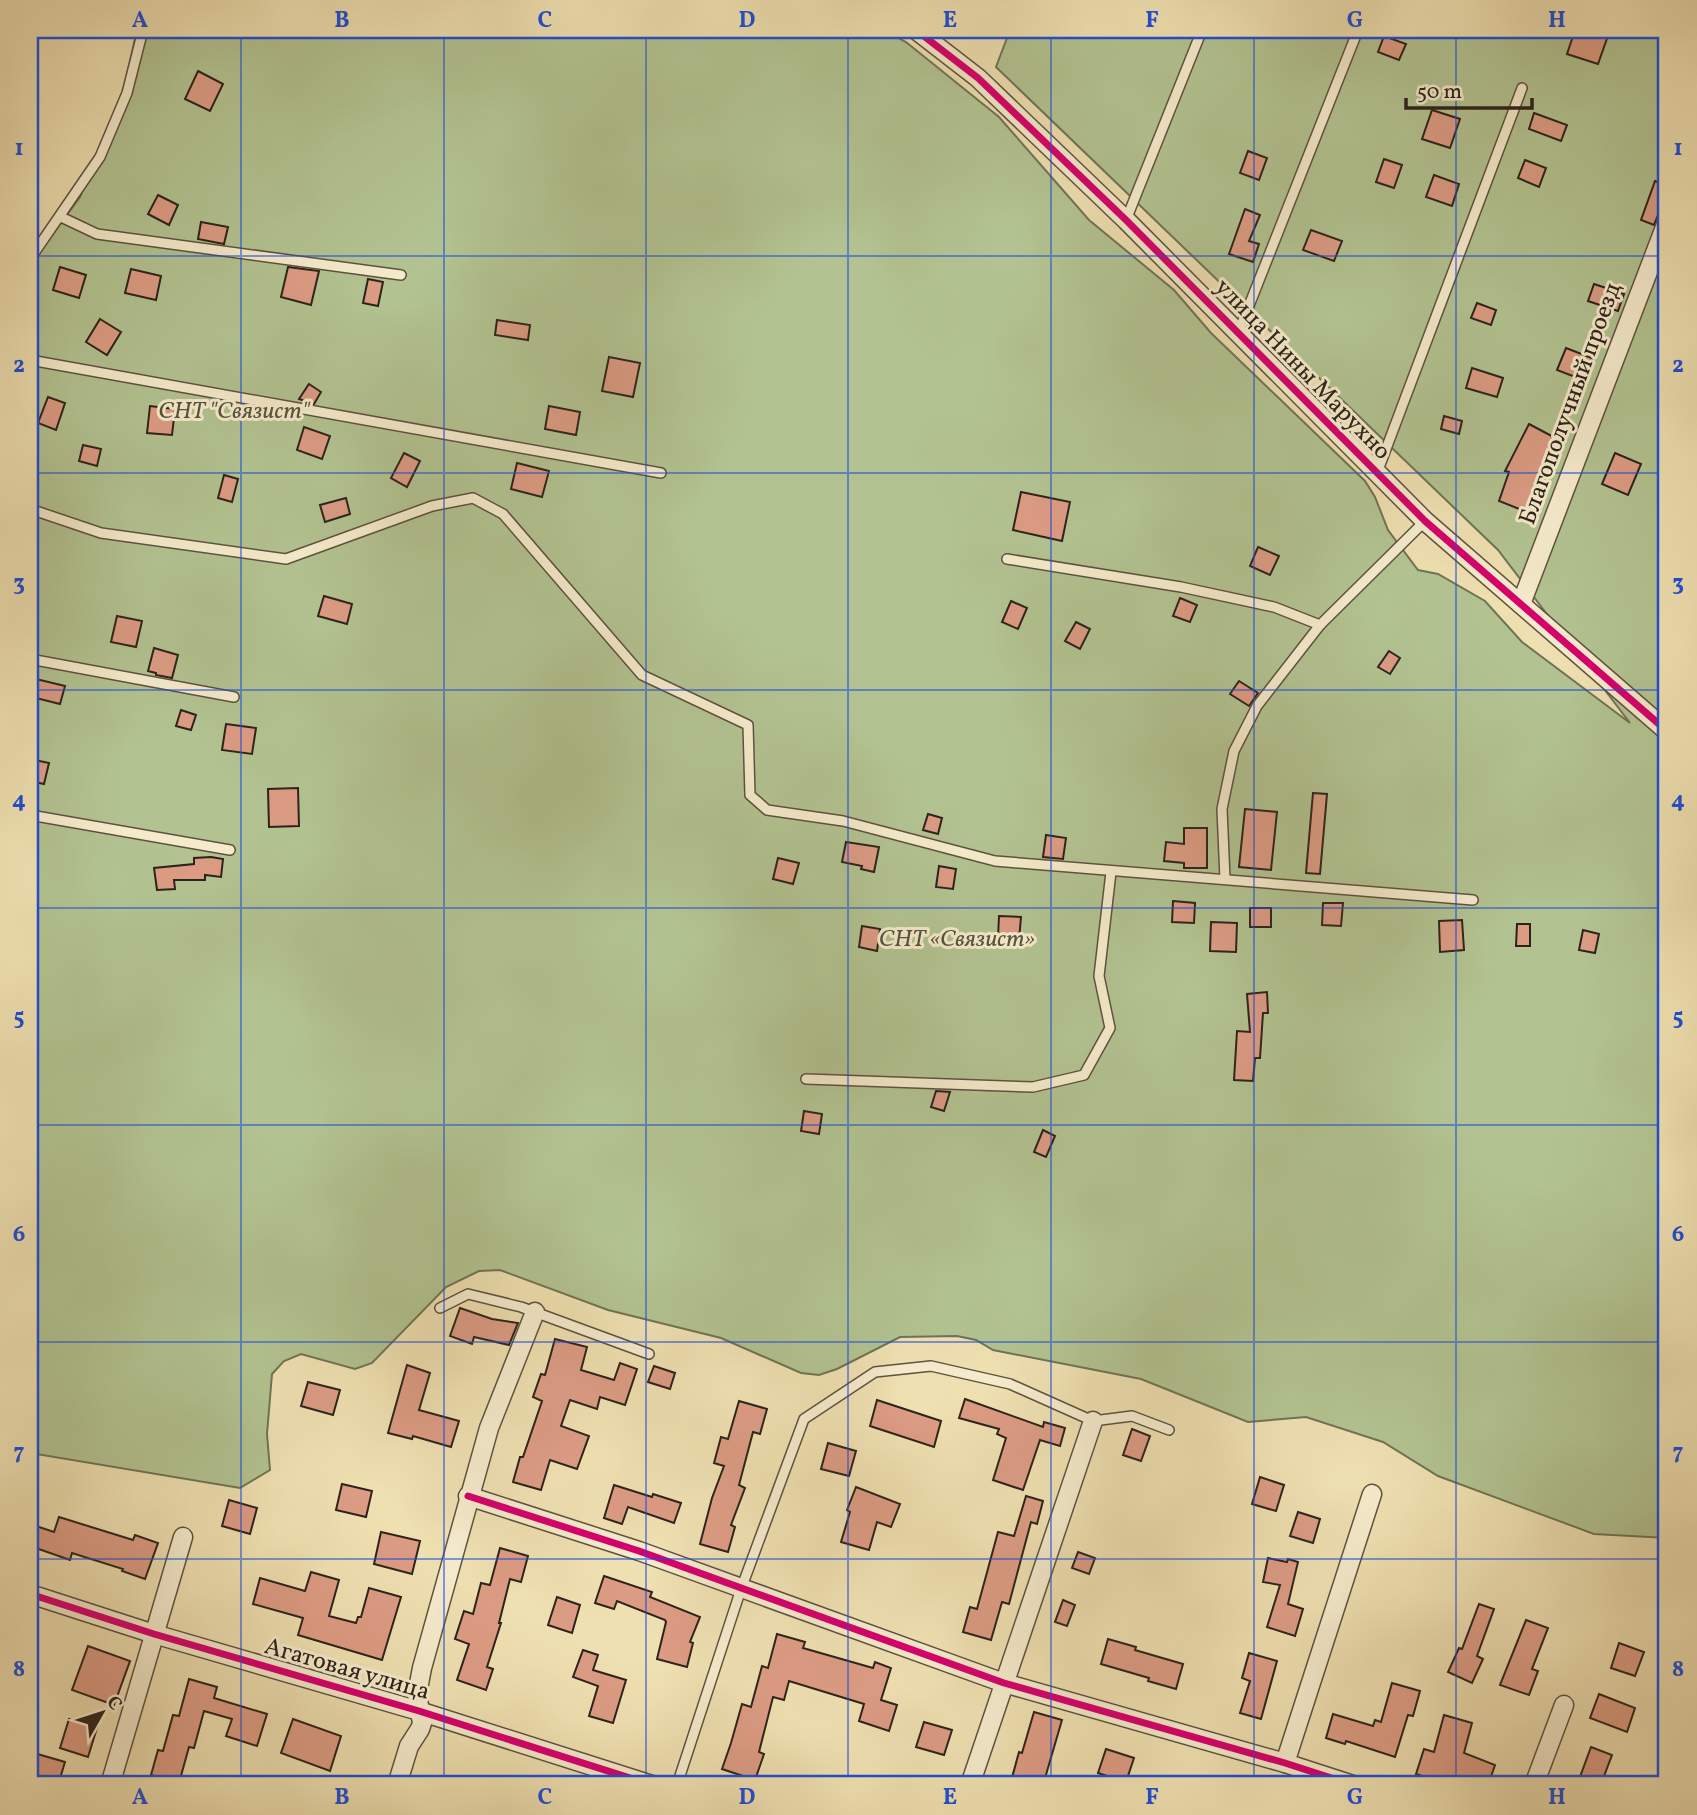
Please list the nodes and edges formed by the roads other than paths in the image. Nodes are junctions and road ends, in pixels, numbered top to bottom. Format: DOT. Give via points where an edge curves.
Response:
graph roads {
  1 [pos="143,30"];
  2 [pos="916,30"];
  3 [pos="1202,30"];
  4 [pos="1358,30"];
  5 [pos="1522,88"];
  6 [pos="61,217"];
  7 [pos="1126,220"];
  8 [pos="1667,222"];
  9 [pos="30,259"];
  10 [pos="401,275"];
  11 [pos="1239,331"];
  12 [pos="30,360"];
  13 [pos="661,473"];
  14 [pos="1377,474"];
  15 [pos="30,509"];
  16 [pos="1425,522"];
  17 [pos="1007,559"];
  18 [pos="1521,604"];
  19 [pos="1320,625"];
  20 [pos="30,659"];
  21 [pos="234,698"];
  22 [pos="1667,703"];
  23 [pos="1663,728"];
  24 [pos="30,814"];
  25 [pos="230,850"];
  26 [pos="1111,872"];
  27 [pos="1225,879"];
  28 [pos="1473,900"];
  29 [pos="806,1079"];
  30 [pos="440,1308"];
  31 [pos="535,1312"];
  32 [pos="649,1354"];
  33 [pos="1093,1421"];
  34 [pos="1169,1430"];
  35 [pos="1372,1494"];
  36 [pos="468,1496"];
  37 [pos="183,1536"];
  38 [pos="741,1589"];
  39 [pos="30,1594"];
  40 [pos="154,1634"];
  41 [pos="1004,1683"];
  42 [pos="1564,1705"];
  43 [pos="419,1711"];
  44 [pos="1284,1763"];
  45 [pos="110,1785"];
  46 [pos="397,1785"];
  47 [pos="652,1785"];
  48 [pos="677,1785"];
  49 [pos="970,1785"];
  50 [pos="1353,1785"];
  51 [pos="1534,1785"];
  1 -- 6 [label="lane" via="127,93 100,157"];
  2 -- 7 [label="street, улица Нины Марухно" via="978,78"];
  3 -- 7 [label="lane"];
  4 -- 11 [label="lane"];
  5 -- 14 [label="lane"];
  6 -- 9 [label="lane"];
  6 -- 10 [label="lane" via="97,234"];
  7 -- 11 [label="street, улица Нины Марухно"];
  8 -- 18 [label="street, Благополучный проезд"];
  11 -- 14 [label="street, улица Нины Марухно"];
  12 -- 13 [label="lane"];
  14 -- 16 [label="street, улица Нины Марухно"];
  15 -- 26 [label="lane" via="101,533 286,559 432,506 473,498 503,514 642,675 748,725 750,795 767,810 843,821 995,861"];
  16 -- 18 [label="street, улица Нины Марухно"];
  16 -- 19 [label="lane"];
  17 -- 19 [label="lane" via="1181,587 1274,607"];
  18 -- 23 [label="street, улица Нины Марухно"];
  19 -- 27 [label="lane" via="1257,706 1234,751 1222,810"];
  20 -- 21 [label="lane"];
  22 -- 23 [label="lane"];
  24 -- 25 [label="lane"];
  26 -- 27 [label="lane"];
  26 -- 29 [label="lane" via="1099,976 1110,1028 1084,1075 1033,1087"];
  27 -- 28 [label="lane"];
  30 -- 31 [label="lane" via="468,1294"];
  31 -- 32 [label="lane"];
  31 -- 36 [label="street" via="489,1428"];
  33 -- 34 [label="lane" via="1132,1416"];
  33 -- 38 [label="lane" via="1010,1384 931,1366 875,1372 804,1419"];
  33 -- 41 [label="street"];
  35 -- 44 [label="street"];
  36 -- 38 [label="street"];
  36 -- 43 [label="street" via="422,1668"];
  37 -- 40 [label="street"];
  38 -- 41 [label="street"];
  38 -- 48 [label="lane"];
  39 -- 40 [label="street, Агатовая улица"];
  40 -- 43 [label="street, Агатовая улица"];
  40 -- 45 [label="street"];
  41 -- 44 [label="street"];
  41 -- 49 [label="street"];
  42 -- 51 [label="street"];
  43 -- 46 [label="street" via="420,1730 409,1746"];
  43 -- 47 [label="street, Агатовая улица"];
  44 -- 50 [label="street"];
}
